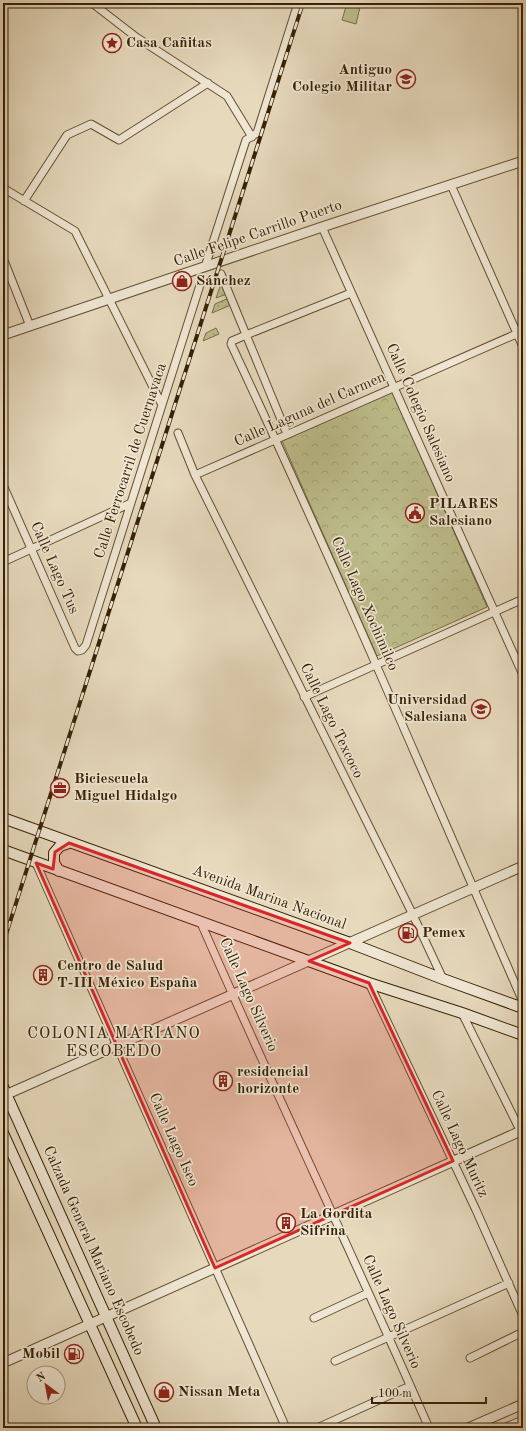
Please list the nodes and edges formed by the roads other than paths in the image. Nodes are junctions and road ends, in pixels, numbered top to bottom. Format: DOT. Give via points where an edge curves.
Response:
graph roads {
  1 [pos="92,3"];
  2 [pos="298,3"];
  3 [pos="208,83"];
  4 [pos="252,137"];
  5 [pos="523,161"];
  6 [pos="451,185"];
  7 [pos="3,188"];
  8 [pos="24,201"];
  9 [pos="322,227"];
  10 [pos="3,258"];
  11 [pos="205,267"];
  12 [pos="221,274"];
  13 [pos="200,285"];
  14 [pos="352,293"];
  15 [pos="110,299"];
  16 [pos="30,326"];
  17 [pos="520,332"];
  18 [pos="3,335"];
  19 [pos="246,335"];
  20 [pos="523,347"];
  21 [pos="394,386"];
  22 [pos="162,405"];
  23 [pos="178,433"];
  24 [pos="287,434"];
  25 [pos="276,439"];
  26 [pos="196,474"];
  27 [pos="3,486"];
  28 [pos="130,503"];
  29 [pos="32,549"];
  30 [pos="3,562"];
  31 [pos="523,600"];
  32 [pos="496,612"];
  33 [pos="86,644"];
  34 [pos="377,664"];
  35 [pos="523,675"];
  36 [pos="304,697"];
  37 [pos="3,818"];
  38 [pos="51,836"];
  39 [pos="69,843"];
  40 [pos="3,850"];
  41 [pos="38,864"];
  42 [pos="523,866"];
  43 [pos="59,871"];
  44 [pos="474,888"];
  45 [pos="413,915"];
  46 [pos="201,923"];
  47 [pos="350,943"];
  48 [pos="308,961"];
  49 [pos="443,979"];
  50 [pos="369,983"];
  51 [pos="233,995"];
  52 [pos="523,1002"];
  53 [pos="523,1008"];
  54 [pos="462,1013"];
  55 [pos="523,1035"];
  56 [pos="116,1045"];
  57 [pos="4,1092"];
  58 [pos="522,1132"];
  59 [pos="3,1133"];
  60 [pos="453,1161"];
  61 [pos="333,1216"];
  62 [pos="215,1268"];
  63 [pos="509,1283"];
  64 [pos="368,1293"];
  65 [pos="106,1316"];
  66 [pos="523,1316"];
  67 [pos="314,1318"];
  68 [pos="89,1324"];
  69 [pos="523,1332"];
  70 [pos="389,1337"];
  71 [pos="470,1358"];
  72 [pos="335,1361"];
  73 [pos="3,1364"];
  74 [pos="410,1386"];
  75 [pos="523,1404"];
  76 [pos="521,1424"];
  77 [pos="137,1428"];
  78 [pos="156,1428"];
  79 [pos="286,1428"];
  80 [pos="317,1428"];
  81 [pos="429,1428"];
  82 [pos="468,1428"];
  83 [pos="506,1428"];
  1 -- 3 [label="street" via="136,37"];
  2 -- 4 [label="street" via="257,133"];
  3 -- 4 [label="street" via="228,96"];
  3 -- 8 [label="street" via="119,140 91,124 67,136"];
  4 -- 11 [label="street" via="246,140"];
  5 -- 6 [label="street, Calle Felipe Carrillo Puerto"];
  6 -- 9 [label="street, Calle Felipe Carrillo Puerto"];
  6 -- 17 [label="street"];
  7 -- 8 [label="street"];
  8 -- 15 [label="street" via="75,231"];
  9 -- 11 [label="street, Calle Felipe Carrillo Puerto"];
  9 -- 14 [label="street, Calle Colegio Salesiano"];
  10 -- 16 [label="street"];
  11 -- 15 [label="street, Calle Felipe Carrillo Puerto"];
  12 -- 19 [label="street"];
  13 -- 22 [label="street, Calle Ferrocarril de Cuernavaca"];
  14 -- 19 [label="street"];
  14 -- 21 [label="street, Calle Colegio Salesiano"];
  15 -- 16 [label="street, Calle Felipe Carrillo Puerto"];
  15 -- 22 [label="street"];
  16 -- 18 [label="street, Calle Felipe Carrillo Puerto"];
  17 -- 20 [label="street"];
  17 -- 21 [label="street, Calle Laguna del Carmen"];
  19 -- 24 [label="street"];
  19 -- 25 [label="street, Calle Lago Xochimilco" via="232,341 231,344"];
  21 -- 24 [label="street, Calle Laguna del Carmen"];
  21 -- 32 [label="street, Calle Colegio Salesiano"];
  22 -- 28 [label="street, Calle Ferrocarril de Cuernavaca"];
  23 -- 26 [label="street, Calle Lago Texcoco"];
  24 -- 25 [label="street, Calle Laguna del Carmen"];
  25 -- 26 [label="street, Calle Laguna del Carmen"];
  25 -- 34 [label="street, Calle Lago Xochimilco"];
  26 -- 36 [label="street, Calle Lago Texcoco"];
  27 -- 29 [label="street, Calle Lago Tus"];
  28 -- 29 [label="street"];
  28 -- 33 [label="street, Calle Ferrocarril de Cuernavaca"];
  29 -- 30 [label="street"];
  29 -- 33 [label="street, Calle Lago Tus" via="75,648 78,651 82,650"];
  31 -- 32 [label="street"];
  32 -- 34 [label="street"];
  32 -- 35 [label="street, Calle Colegio Salesiano"];
  34 -- 36 [label="street"];
  34 -- 44 [label="street, Calle Lago Xochimilco"];
  36 -- 45 [label="street, Calle Lago Texcoco"];
  37 -- 38 [label="main road, Avenida Marina Nacional"];
  38 -- 39 [label="main road, Avenida Marina Nacional"];
  38 -- 41 [label="main road" via="53,853"];
  39 -- 43 [label="main road" via="60,846 54,853 54,863"];
  39 -- 47 [label="main road, Avenida Marina Nacional"];
  40 -- 41 [label="main road"];
  41 -- 43 [label="main road"];
  41 -- 56 [label="street, Calle Lago Iseo"];
  42 -- 44 [label="street"];
  43 -- 46 [label="main road"];
  44 -- 45 [label="street"];
  44 -- 52 [label="street, Calle Lago Xochimilco"];
  45 -- 47 [label="street"];
  45 -- 49 [label="street, Calle Lago Texcoco"];
  46 -- 48 [label="main road"];
  46 -- 51 [label="street, Calle Lago Silverio"];
  47 -- 48 [label="street"];
  47 -- 49 [label="main road, Avenida Marina Nacional"];
  48 -- 50 [label="main road"];
  48 -- 51 [label="street"];
  49 -- 53 [label="main road, Avenida Marina Nacional"];
  50 -- 54 [label="main road"];
  50 -- 60 [label="street, Calle Lago Muritz"];
  51 -- 56 [label="street"];
  51 -- 61 [label="street, Calle Lago Silverio"];
  54 -- 55 [label="main road"];
  54 -- 58 [label="street"];
  56 -- 57 [label="street"];
  56 -- 62 [label="street, Calle Lago Iseo"];
  57 -- 65 [label="main road, Calzada General Mariano Escobedo"];
  58 -- 60 [label="street"];
  59 -- 68 [label="main road"];
  60 -- 61 [label="street"];
  60 -- 63 [label="street, Calle Lago Muritz"];
  61 -- 62 [label="street"];
  61 -- 64 [label="street, Calle Lago Silverio"];
  62 -- 65 [label="street"];
  62 -- 79 [label="street, Calle Lago Iseo"];
  63 -- 66 [label="street, Calle Lago Muritz"];
  63 -- 70 [label="street"];
  64 -- 67 [label="street"];
  64 -- 70 [label="street, Calle Lago Silverio"];
  65 -- 68 [label="street"];
  65 -- 78 [label="main road, Calzada General Mariano Escobedo"];
  68 -- 73 [label="street"];
  68 -- 77 [label="main road"];
  69 -- 71 [label="street"];
  70 -- 72 [label="street"];
  70 -- 74 [label="street, Calle Lago Silverio"];
  74 -- 80 [label="street"];
  74 -- 81 [label="street, Calle Lago Silverio"];
  75 -- 82 [label="street"];
  76 -- 83 [label="street"];
}
